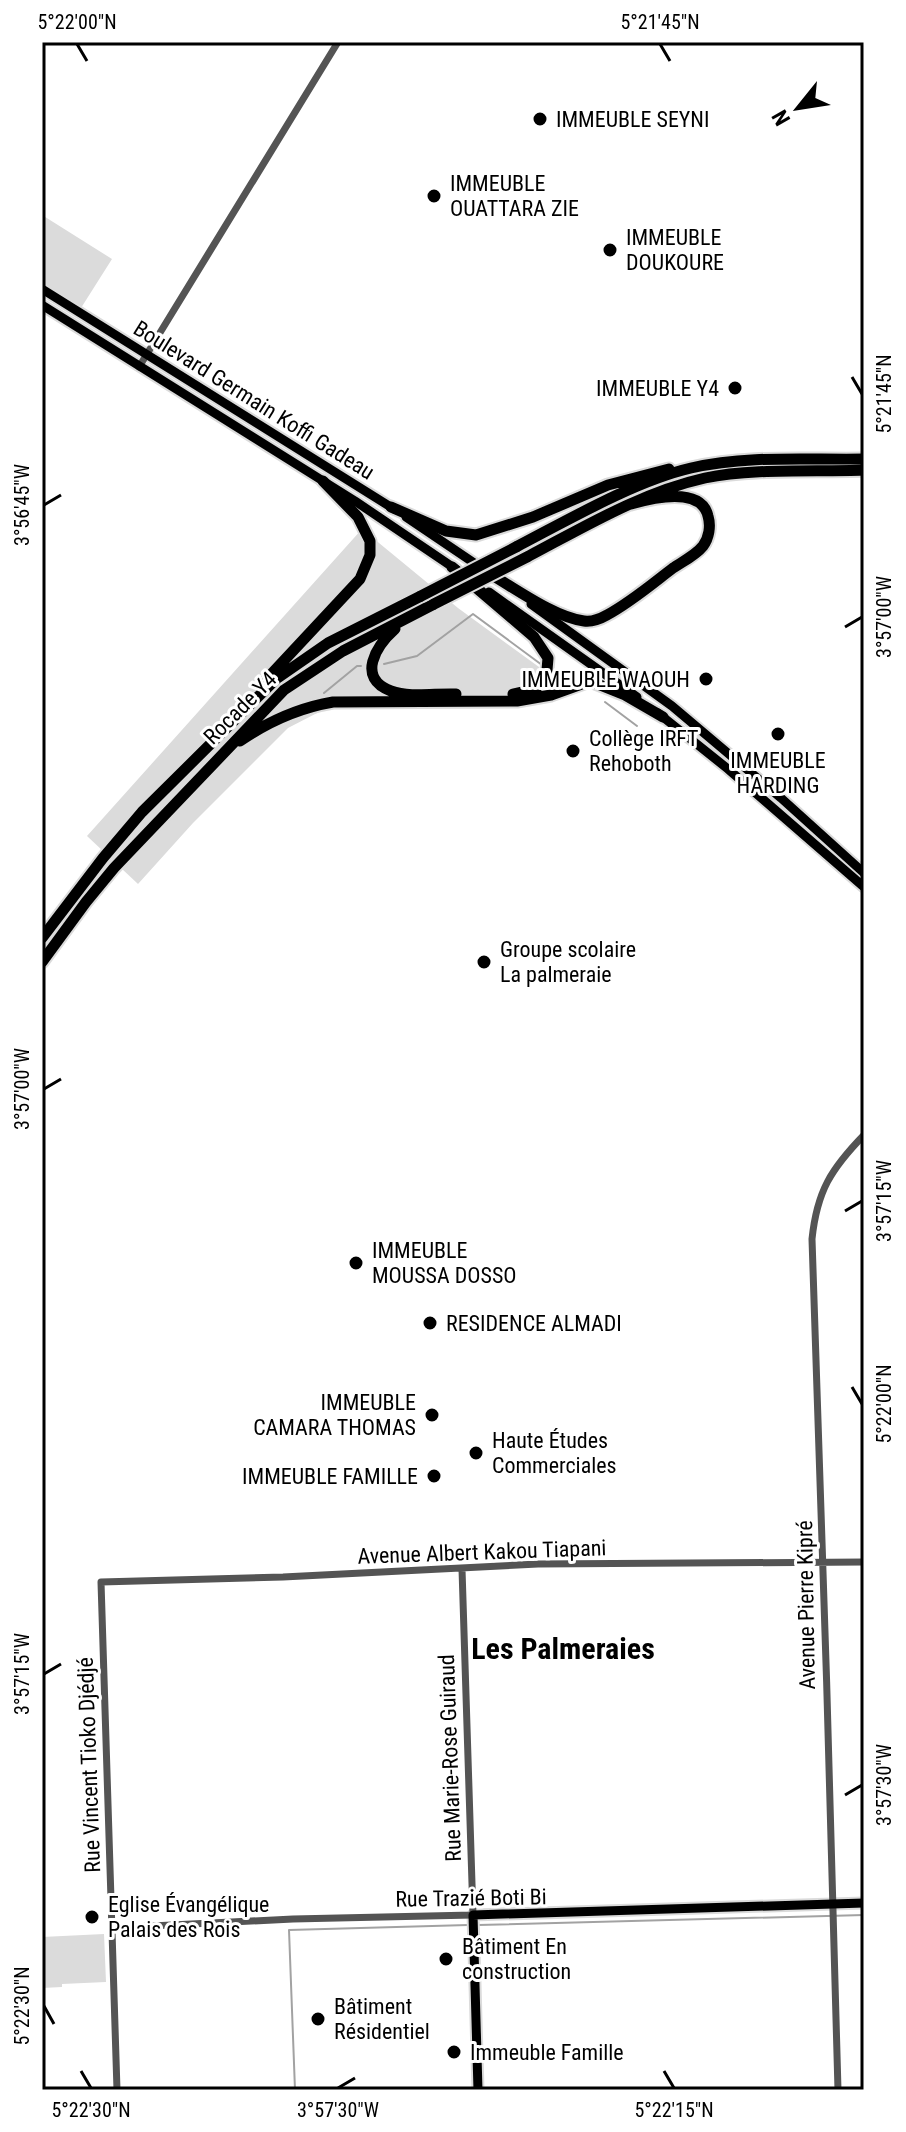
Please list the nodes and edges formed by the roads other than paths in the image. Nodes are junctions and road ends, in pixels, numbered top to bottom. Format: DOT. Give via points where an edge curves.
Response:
graph roads {
  1 [pos="338,42"];
  2 [pos="42,289"];
  3 [pos="42,305"];
  4 [pos="146,355"];
  5 [pos="139,367"];
  6 [pos="864,459"];
  7 [pos="690,468"];
  8 [pos="864,470"];
  9 [pos="323,481"];
  10 [pos="631,504"];
  11 [pos="391,507"];
  12 [pos="452,567"];
  13 [pos="485,571"];
  14 [pos="415,614"];
  15 [pos="663,717"];
  16 [pos="226,726"];
  17 [pos="212,765"];
  18 [pos="864,873"];
  19 [pos="864,887"];
  20 [pos="42,938"];
  21 [pos="42,962"];
  22 [pos="864,1135"];
  23 [pos="864,1562"];
  24 [pos="825,1563"];
  25 [pos="462,1569"];
  26 [pos="101,1582"];
  27 [pos="864,1903"];
  28 [pos="832,1904"];
  29 [pos="473,1915"];
  30 [pos="112,1928"];
  31 [pos="117,2090"];
  32 [pos="478,2090"];
  33 [pos="838,2090"];
  1 -- 4 [label="street"];
  2 -- 4 [label="main road, Boulevard Germain Koffi Gadeau"];
  3 -- 5 [label="main road, Boulevard Germain Koffi Gadeau"];
  4 -- 5 [label="street"];
  4 -- 11 [label="main road, Boulevard Germain Koffi Gadeau"];
  5 -- 9 [label="main road, Boulevard Germain Koffi Gadeau"];
  6 -- 7 [label="highway"];
  7 -- 11 [label="highway" via="620,481 476,535 446,531"];
  7 -- 16 [label="highway, Rocade Y4, bridge" via="650,482 328,643 299,661"];
  8 -- 10 [label="highway" via="709,477"];
  9 -- 12 [label="main road, Boulevard Germain Koffi Gadeau"];
  9 -- 16 [label="highway" via="366,530 370,555 365,570"];
  10 -- 13 [label="highway" via="678,496 694,500 706,509 708,535 698,550 597,620 580,621 560,613"];
  10 -- 14 [label="highway, Rocade Y4, bridge"];
  11 -- 13 [label="main road, Boulevard Germain Koffi Gadeau"];
  12 -- 14 [label="highway" via="542,646 548,658 544,679 521,694 390,690 374,674 374,654"];
  12 -- 15 [label="main road"];
  13 -- 18 [label="main road" via="672,706"];
  14 -- 17 [label="highway, Rocade Y4" via="307,673"];
  15 -- 17 [label="highway" via="590,681 517,701 333,702 306,706 265,724"];
  15 -- 19 [label="main road"];
  16 -- 20 [label="highway, Rocade Y4" via="142,812"];
  17 -- 21 [label="highway, Rocade Y4" via="114,868"];
  22 -- 24 [label="street, Avenue Pierre Kipré" via="829,1175 814,1221"];
  23 -- 24 [label="street, Avenue Albert Kakou Tiapani"];
  24 -- 25 [label="street, Avenue Albert Kakou Tiapani"];
  24 -- 28 [label="street, Avenue Pierre Kipré"];
  25 -- 26 [label="street, Avenue Albert Kakou Tiapani"];
  25 -- 29 [label="street, Rue Marie-Rose Guiraud"];
  26 -- 30 [label="street, Rue Vincent Tioko Djédjé"];
  27 -- 28 [label="main road, Rue Trazié Boti Bi"];
  28 -- 29 [label="main road, Rue Trazié Boti Bi"];
  28 -- 33 [label="street, Avenue Pierre Kipré"];
  29 -- 30 [label="street, Rue Trazié Boti Bi"];
  29 -- 32 [label="main road, Rue Marie-Rose Guiraud"];
  30 -- 31 [label="street, Rue Vincent Tioko Djédjé"];
}
